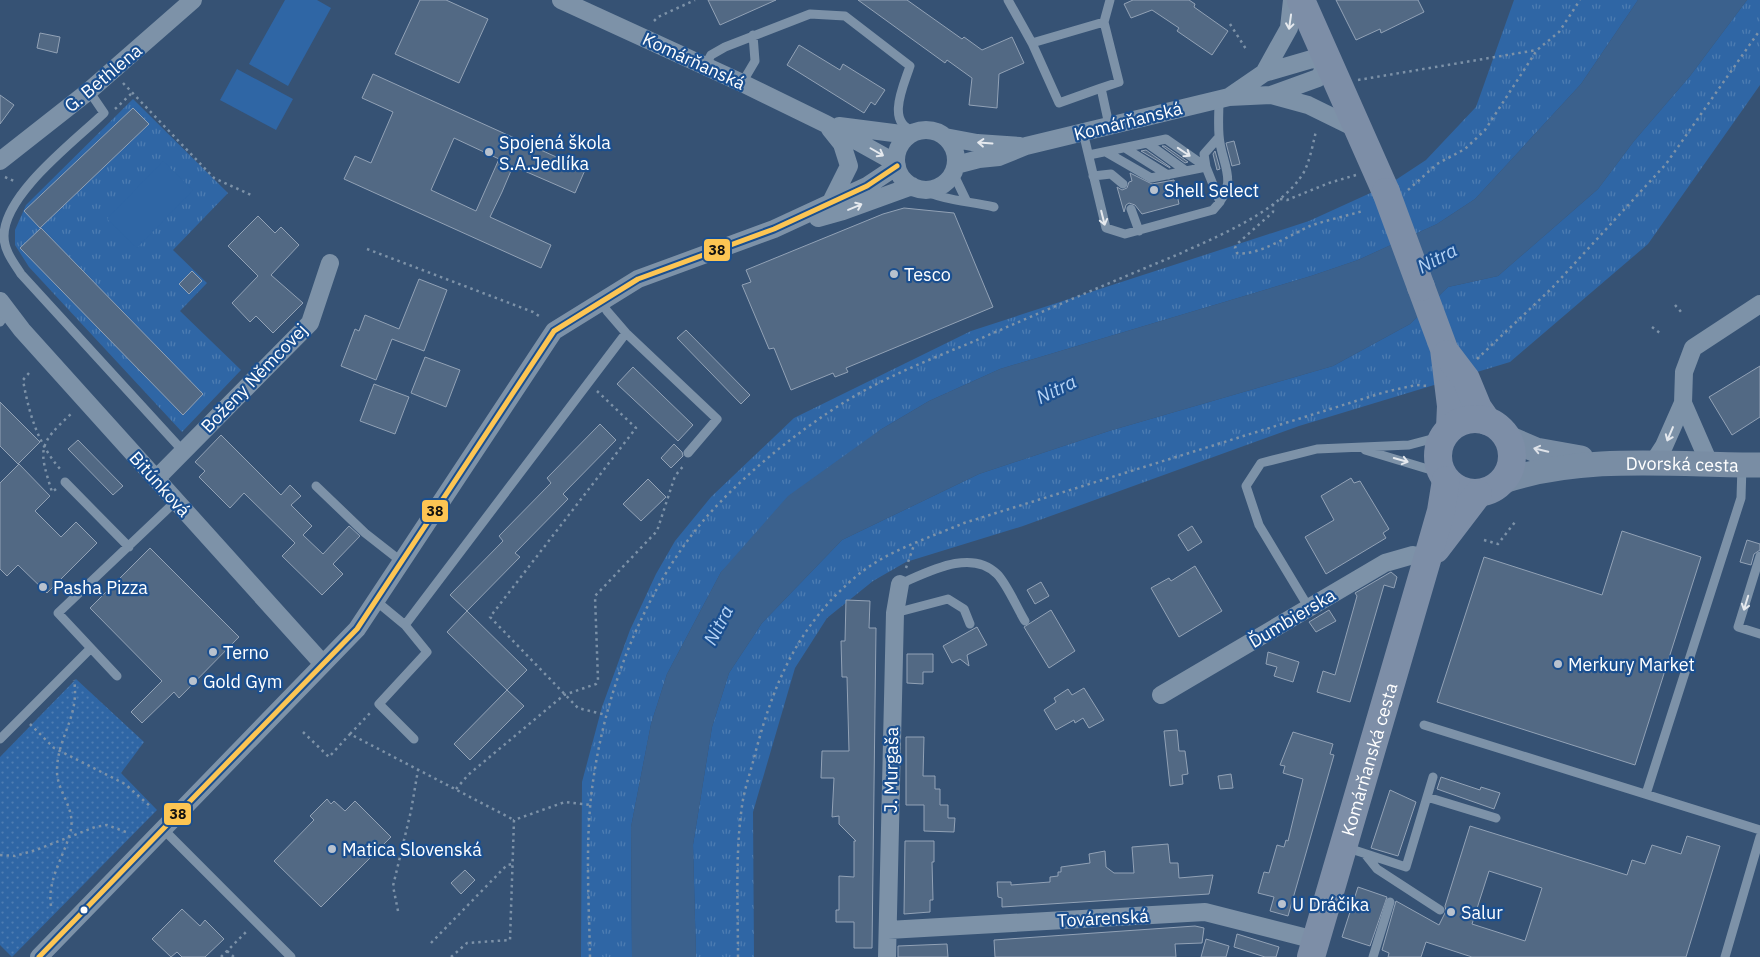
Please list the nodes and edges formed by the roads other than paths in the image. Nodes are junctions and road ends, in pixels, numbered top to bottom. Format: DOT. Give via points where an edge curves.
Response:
graph roads {
  1 [pos="193,0"];
  2 [pos="561,0"];
  3 [pos="1008,0"];
  4 [pos="1110,0"];
  5 [pos="1292,0"];
  6 [pos="1301,0"];
  7 [pos="1104,22"];
  8 [pos="753,34"];
  9 [pos="1032,43"];
  10 [pos="1330,63"];
  11 [pos="705,66"];
  12 [pos="1264,74"];
  13 [pos="742,83"];
  14 [pos="1101,88"];
  15 [pos="89,91"];
  16 [pos="1271,95"];
  17 [pos="1224,98"];
  18 [pos="826,124"];
  19 [pos="1109,125"];
  20 [pos="1360,130"];
  21 [pos="1083,132"];
  22 [pos="912,134"];
  23 [pos="945,137"];
  24 [pos="1219,137"];
  25 [pos="1147,143"];
  26 [pos="1026,146"];
  27 [pos="1125,148"];
  28 [pos="1106,152"];
  29 [pos="1088,156"];
  30 [pos="3,157"];
  31 [pos="897,165"];
  32 [pos="1206,167"];
  33 [pos="954,169"];
  34 [pos="1186,171"];
  35 [pos="1168,175"];
  36 [pos="1093,176"];
  37 [pos="1123,184"];
  38 [pos="917,188"];
  39 [pos="966,200"];
  40 [pos="1220,202"];
  41 [pos="830,204"];
  42 [pos="994,208"];
  43 [pos="1131,209"];
  44 [pos="774,229"];
  45 [pos="1139,231"];
  46 [pos="330,263"];
  47 [pos="601,301"];
  48 [pos="1760,304"];
  49 [pos="3,311"];
  50 [pos="626,333"];
  51 [pos="1444,349"];
  52 [pos="1683,403"];
  53 [pos="1487,421"];
  54 [pos="1447,432"];
  55 [pos="1508,438"];
  56 [pos="1360,449"];
  57 [pos="183,451"];
  58 [pos="688,453"];
  59 [pos="1606,463"];
  60 [pos="1653,463"];
  61 [pos="1710,465"];
  62 [pos="1751,465"];
  63 [pos="1444,477"];
  64 [pos="156,479"];
  65 [pos="66,480"];
  66 [pos="1503,481"];
  67 [pos="316,486"];
  68 [pos="1478,494"];
  69 [pos="176,501"];
  70 [pos="129,547"];
  71 [pos="1760,556"];
  72 [pos="1427,560"];
  73 [pos="402,562"];
  74 [pos="900,584"];
  75 [pos="376,601"];
  76 [pos="1309,608"];
  77 [pos="895,613"];
  78 [pos="1025,620"];
  79 [pos="970,624"];
  80 [pos="406,625"];
  81 [pos="1760,634"];
  82 [pos="90,649"];
  83 [pos="323,664"];
  84 [pos="117,676"];
  85 [pos="1161,695"];
  86 [pos="1424,725"];
  87 [pos="0,739"];
  88 [pos="414,739"];
  89 [pos="1433,777"];
  90 [pos="1646,794"];
  91 [pos="1427,796"];
  92 [pos="1496,818"];
  93 [pos="163,829"];
  94 [pos="1760,830"];
  95 [pos="1760,837"];
  96 [pos="1354,850"];
  97 [pos="1390,902"];
  98 [pos="1440,910"];
  99 [pos="888,930"];
  100 [pos="1313,952"];
  101 [pos="39,957"];
  102 [pos="291,957"];
  103 [pos="887,957"];
  104 [pos="1373,957"];
  105 [pos="1725,957"];
  1 -- 15 [label="street, G. Bethlena"];
  2 -- 11 [label="street, Komárňanská"];
  3 -- 9 [label="lane"];
  4 -- 7 [label="lane"];
  5 -- 12 [label="street, one-way" via="1290,28"];
  6 -- 10 [label="main road"];
  7 -- 9 [label="lane"];
  7 -- 14 [label="lane" via="1119,82"];
  8 -- 11 [label="lane" via="711,55"];
  8 -- 13 [label="lane" via="755,61"];
  8 -- 22 [label="lane" via="810,14 845,16 910,66 898,112 901,122"];
  9 -- 14 [label="lane" via="1059,103"];
  10 -- 12 [label="street" via="1312,59"];
  10 -- 16 [label="street" via="1318,78"];
  10 -- 20 [label="main road"];
  11 -- 13 [label="street, Komárňanská"];
  12 -- 17 [label="street"];
  13 -- 18 [label="street, Komárňanská"];
  14 -- 19 [label="lane"];
  15 -- 30 [label="street, G. Bethlena"];
  15 -- 57 [label="lane" via="104,113 24,189 8,218 4,236 7,252 21,274"];
  16 -- 17 [label="street"];
  16 -- 20 [label="street" via="1308,105"];
  17 -- 19 [label="street, Komárňanská"];
  17 -- 24 [label="lane"];
  18 -- 22 [label="street, Komárňanská"];
  18 -- 31 [label="street, Komárňanská, one-way"];
  18 -- 41 [label="street" via="842,144 849,166"];
  19 -- 21 [label="street, Komárňanská"];
  20 -- 51 [label="main road, bridge" via="1395,193"];
  21 -- 26 [label="street, Komárňanská"];
  21 -- 29 [label="lane"];
  22 -- 23 [label="street, Komárňanská" via="931,130"];
  22 -- 31 [label="street" via="899,148"];
  26 -- 23 [label="street, Komárňanská, one-way"];
  23 -- 33 [label="street" via="954,150"];
  24 -- 32 [label="lane" via="1204,154"];
  24 -- 40 [label="lane" via="1229,178"];
  25 -- 27 [label="lane"];
  25 -- 32 [label="lane, one-way" via="1166,139"];
  25 -- 34 [label="lane"];
  26 -- 33 [label="street, Komárňanská" via="999,157 978,158"];
  27 -- 28 [label="lane"];
  27 -- 35 [label="lane"];
  28 -- 29 [label="lane"];
  28 -- 35 [label="lane" via="1151,178"];
  29 -- 36 [label="lane"];
  31 -- 38 [label="street, Komárňanská" via="900,174"];
  31 -- 41 [label="street" via="868,186"];
  32 -- 34 [label="lane"];
  32 -- 40 [label="lane"];
  33 -- 38 [label="street, Komárňanská" via="940,186"];
  33 -- 39 [label="lane"];
  34 -- 35 [label="lane"];
  36 -- 37 [label="lane" via="1111,174"];
  36 -- 45 [label="lane, one-way" via="1106,228 1125,234"];
  38 -- 39 [label="lane" via="938,198"];
  44 -- 38 [label="street, one-way"];
  39 -- 42 [label="lane"];
  40 -- 45 [label="lane" via="1213,210"];
  41 -- 44 [label="street"];
  43 -- 45 [label="lane"];
  44 -- 47 [label="street" via="638,279"];
  46 -- 57 [label="street, Boženy Němcovej" via="310,323"];
  47 -- 50 [label="lane"];
  47 -- 73 [label="street" via="554,331"];
  48 -- 52 [label="street" via="1693,348 1684,372"];
  49 -- 64 [label="street, Bitúnková"];
  50 -- 58 [label="lane" via="717,419"];
  50 -- 80 [label="lane"];
  51 -- 53 [label="main road" via="1466,379"];
  51 -- 54 [label="main road" via="1451,406"];
  52 -- 60 [label="street, one-way"];
  52 -- 61 [label="street"];
  53 -- 54 [label="main road" via="1468,420"];
  53 -- 55 [label="main road"];
  54 -- 56 [label="lane" via="1409,445"];
  54 -- 63 [label="main road" via="1438,454"];
  59 -- 55 [label="street, Dvorská cesta, one-way" via="1536,450"];
  55 -- 66 [label="main road" via="1512,460"];
  56 -- 63 [label="lane, one-way"];
  56 -- 76 [label="lane" via="1317,449 1262,463 1246,486 1259,525"];
  57 -- 64 [label="street, Boženy Němcovej"];
  59 -- 60 [label="street, Dvorská cesta"];
  59 -- 66 [label="street, Dvorská cesta" via="1535,471"];
  60 -- 61 [label="street, Dvorská cesta"];
  61 -- 62 [label="street, Dvorská cesta"];
  62 -- 90 [label="lane"];
  63 -- 68 [label="main road" via="1457,490"];
  63 -- 72 [label="main road, Komárňanská cesta" via="1441,511"];
  64 -- 69 [label="street, Bitúnková"];
  65 -- 70 [label="lane"];
  66 -- 68 [label="main road"];
  67 -- 73 [label="lane" via="365,533"];
  68 -- 72 [label="main road, Komárňanská cesta"];
  69 -- 70 [label="lane"];
  69 -- 83 [label="street, Bitúnková"];
  70 -- 82 [label="lane" via="58,613"];
  71 -- 81 [label="lane, one-way" via="1738,627"];
  72 -- 76 [label="street, Ďumbierska" via="1413,555 1385,563"];
  72 -- 96 [label="main road, Komárňanská cesta"];
  73 -- 75 [label="street"];
  74 -- 77 [label="street, J. Murgaša"];
  74 -- 78 [label="lane" via="943,566 974,562 997,574"];
  75 -- 80 [label="lane"];
  75 -- 83 [label="street" via="357,629"];
  76 -- 85 [label="street, Ďumbierska"];
  77 -- 79 [label="lane" via="948,599 964,609"];
  77 -- 99 [label="street, J. Murgaša"];
  80 -- 88 [label="lane" via="427,652 379,704"];
  82 -- 84 [label="lane"];
  82 -- 87 [label="lane"];
  83 -- 93 [label="street"];
  86 -- 90 [label="lane"];
  89 -- 91 [label="lane"];
  90 -- 94 [label="lane"];
  91 -- 92 [label="lane"];
  91 -- 96 [label="lane" via="1406,867"];
  93 -- 101 [label="street"];
  93 -- 102 [label="lane"];
  95 -- 105 [label="lane"];
  96 -- 98 [label="lane"];
  96 -- 100 [label="main road, Komárňanská cesta"];
  97 -- 104 [label="lane"];
  99 -- 100 [label="street, Továrenská" via="1204,912"];
  99 -- 103 [label="street, J. Murgaša"];
}
